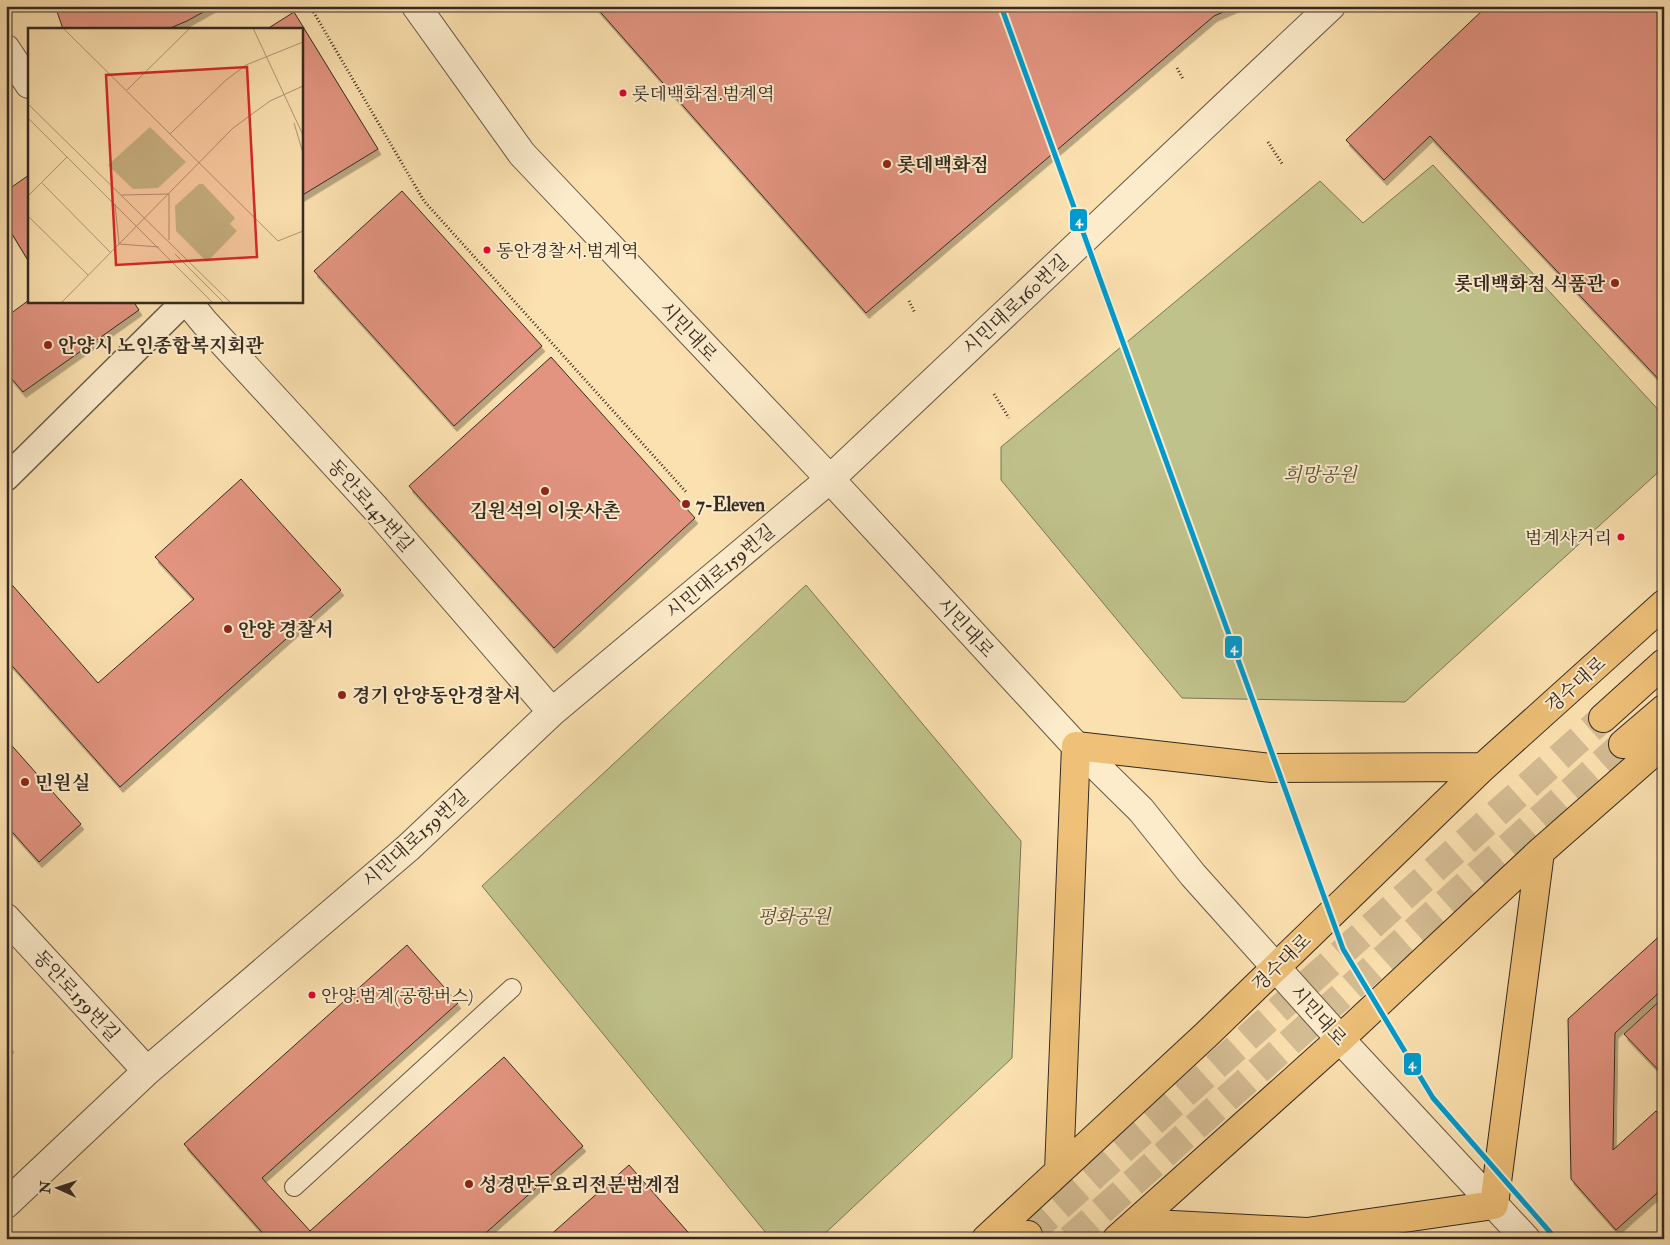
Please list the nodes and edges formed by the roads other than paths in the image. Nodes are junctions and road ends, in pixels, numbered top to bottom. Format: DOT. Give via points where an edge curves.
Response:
graph roads {
  1 [pos="416,6"];
  2 [pos="1331,6"];
  3 [pos="6,48"];
  4 [pos="28,82"];
  5 [pos="185,302"];
  6 [pos="187,302"];
  7 [pos="6,478"];
  8 [pos="830,479"];
  9 [pos="1664,604"];
  10 [pos="1664,663"];
  11 [pos="1664,709"];
  12 [pos="552,712"];
  13 [pos="1603,718"];
  14 [pos="1624,744"];
  15 [pos="1664,744"];
  16 [pos="1076,746"];
  17 [pos="1483,767"];
  18 [pos="1540,852"];
  19 [pos="6,918"];
  20 [pos="1276,967"];
  21 [pos="512,988"];
  22 [pos="1340,1039"];
  23 [pos="147,1071"];
  24 [pos="1059,1171"];
  25 [pos="294,1187"];
  26 [pos="6,1204"];
  27 [pos="1494,1205"];
  28 [pos="1126,1231"];
  29 [pos="986,1239"];
  30 [pos="1526,1239"];
  1 -- 8 [label="street, 시민대로" via="522,154"];
  2 -- 8 [label="street, 시민대로160번길"];
  3 -- 4 [label="street"];
  5 -- 7 [label="street"];
  6 -- 12 [label="street, 동안로147번길" via="376,509"];
  8 -- 12 [label="street, 시민대로159번길"];
  8 -- 16 [label="street, 시민대로"];
  9 -- 17 [label="main road, 경수대로"];
  10 -- 13 [label="main road"];
  11 -- 14 [label="main road"];
  12 -- 23 [label="street, 시민대로159번길" via="409,846"];
  15 -- 18 [label="main road"];
  16 -- 17 [label="main road" via="1272,768"];
  16 -- 20 [label="street, 시민대로" via="1141,810 1192,875"];
  16 -- 24 [label="main road"];
  17 -- 20 [label="main road, 경수대로"];
  18 -- 22 [label="main road"];
  18 -- 27 [label="main road"];
  19 -- 23 [label="street, 동안로159번길"];
  20 -- 22 [label="street, 시민대로"];
  20 -- 24 [label="main road, 경수대로"];
  21 -- 25 [label="lane"];
  22 -- 27 [label="street, 시민대로"];
  22 -- 28 [label="main road"];
  23 -- 26 [label="street, 시민대로159번길"];
  24 -- 29 [label="main road, 경수대로"];
  27 -- 28 [label="main road" via="1307,1232"];
  27 -- 30 [label="street, 시민대로"];
}
